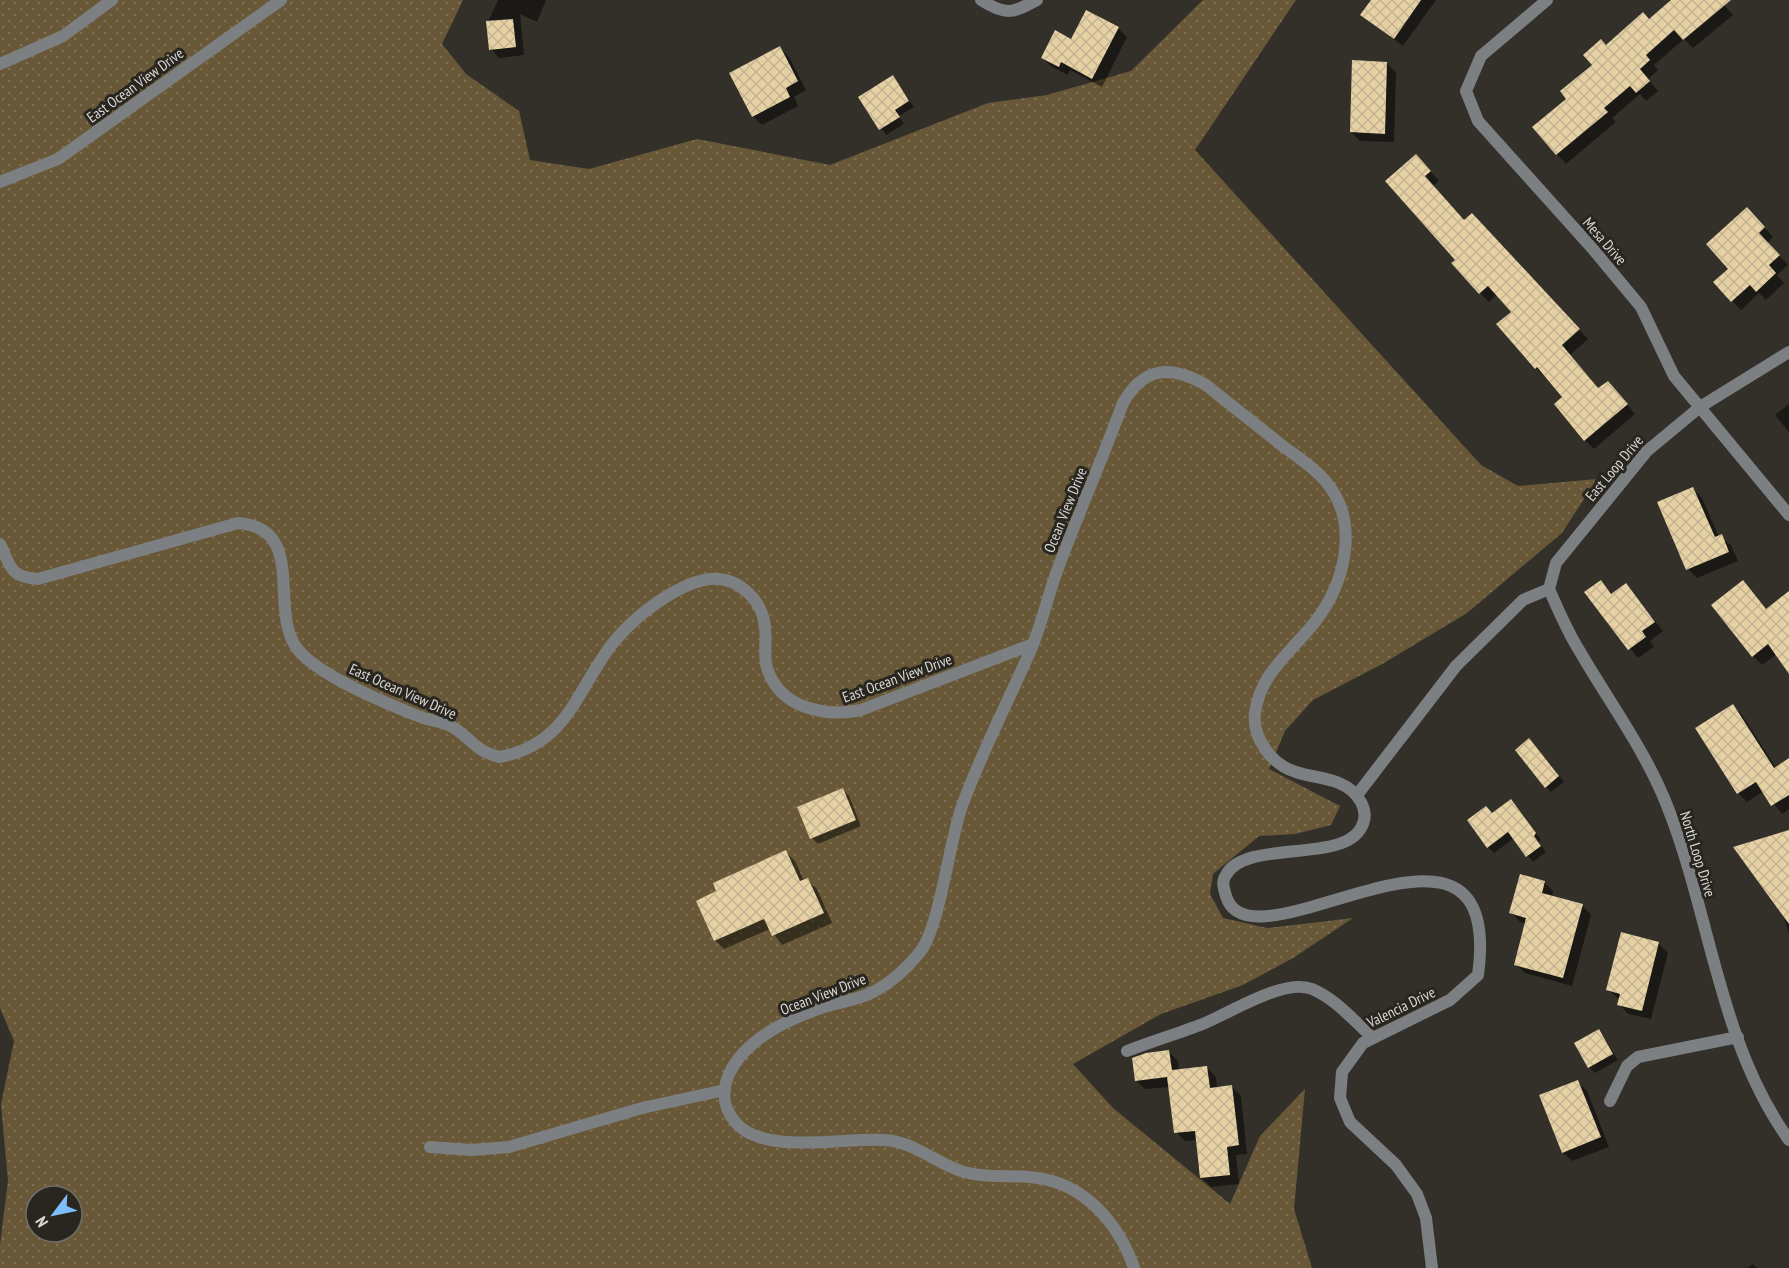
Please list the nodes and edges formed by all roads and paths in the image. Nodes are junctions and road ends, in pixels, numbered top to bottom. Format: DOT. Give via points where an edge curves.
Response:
graph roads {
  1 [pos="112,0"];
  2 [pos="280,0"];
  3 [pos="981,0"];
  4 [pos="1037,0"];
  5 [pos="1547,0"];
  6 [pos="0,64"];
  7 [pos="0,182"];
  8 [pos="1789,352"];
  9 [pos="1700,407"];
  10 [pos="1789,515"];
  11 [pos="0,544"];
  12 [pos="1549,589"];
  13 [pos="1033,644"];
  14 [pos="1357,795"];
  15 [pos="1738,1036"];
  16 [pos="1373,1038"];
  17 [pos="1127,1051"];
  18 [pos="724,1090"];
  19 [pos="1610,1101"];
  20 [pos="1789,1140"];
  21 [pos="430,1147"];
  22 [pos="1134,1268"];
  23 [pos="1432,1268"];
  1 -- 6 [label="street" via="63,36"];
  2 -- 7 [label="street, East Ocean View Drive" via="58,159"];
  3 -- 4 [label="street" via="1003,12 1015,12"];
  5 -- 9 [label="street, Mesa Drive" via="1481,56 1466,91 1478,121 1641,307 1674,376"];
  8 -- 9 [label="street, East Loop Drive"];
  9 -- 10 [label="street, Mesa Drive"];
  9 -- 12 [label="street, East Loop Drive" via="1657,441 1617,486 1556,563"];
  11 -- 13 [label="street, East Ocean View Drive" via="14,573 38,579 238,523 259,528 277,547 283,566 285,617 295,646 304,657 346,683 454,728 471,745 499,757 530,748 562,724 612,644 630,624 662,599 703,580 728,580 754,598 762,612 764,651 773,681 786,695 817,712 839,715 861,710"];
  12 -- 14 [label="street" via="1523,600 1456,666"];
  12 -- 15 [label="street, North Loop Drive" via="1577,648 1634,738 1668,808"];
  13 -- 14 [label="street, Ocean View Drive" via="1057,571 1131,389 1157,373 1173,371 1188,375 1320,475 1338,500 1346,535 1338,580 1315,622 1269,675 1259,694 1254,722 1263,746 1276,761 1294,772 1342,784"];
  13 -- 18 [label="street, Ocean View Drive" via="976,768 923,948 909,965 876,991 803,1015 750,1045 735,1061"];
  14 -- 16 [label="street, Valencia Drive" via="1365,809 1365,820 1351,838 1338,844 1249,858 1229,870 1223,884 1233,908 1264,916 1394,885 1432,880 1466,896 1477,916 1482,948 1478,975 1450,1000"];
  15 -- 19 [label="street" via="1638,1057 1627,1066"];
  15 -- 20 [label="street, North Loop Drive" via="1749,1070"];
  16 -- 17 [label="street" via="1336,1003 1311,988 1293,987"];
  16 -- 23 [label="street, Valencia Drive" via="1363,1043 1342,1072 1340,1098 1350,1122 1396,1165 1417,1194 1426,1218"];
  18 -- 21 [label="street" via="642,1108 509,1147"];
  18 -- 22 [label="street" via="723,1102 729,1115 754,1136 811,1142 901,1142 982,1177 1033,1177 1072,1188 1110,1223 1128,1250"];
}
